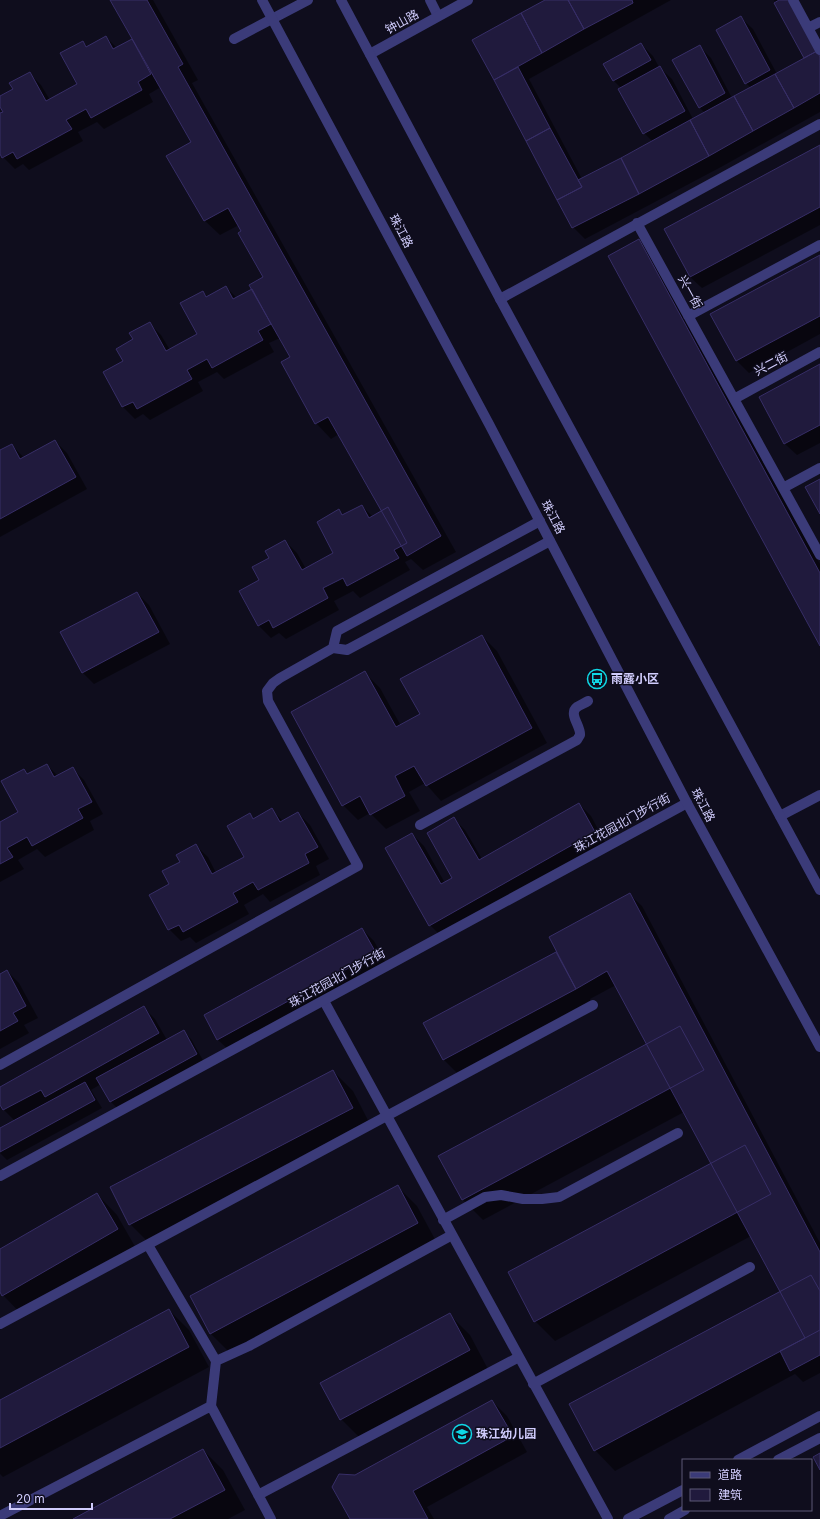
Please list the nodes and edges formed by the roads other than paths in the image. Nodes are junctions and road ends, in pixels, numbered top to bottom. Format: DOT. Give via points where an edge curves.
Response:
graph roads {
  1 [pos="262,0"];
  2 [pos="308,0"];
  3 [pos="342,0"];
  4 [pos="430,0"];
  5 [pos="468,0"];
  6 [pos="793,0"];
  7 [pos="438,16"];
  8 [pos="272,19"];
  9 [pos="820,22"];
  10 [pos="808,28"];
  11 [pos="234,39"];
  12 [pos="820,50"];
  13 [pos="370,54"];
  14 [pos="820,124"];
  15 [pos="637,223"];
  16 [pos="820,245"];
  17 [pos="500,299"];
  18 [pos="688,316"];
  19 [pos="820,352"];
  20 [pos="734,399"];
  21 [pos="820,468"];
  22 [pos="783,488"];
  23 [pos="540,521"];
  24 [pos="550,540"];
  25 [pos="820,555"];
  26 [pos="333,648"];
  27 [pos="588,701"];
  28 [pos="820,795"];
  29 [pos="687,803"];
  30 [pos="780,816"];
  31 [pos="420,825"];
  32 [pos="820,890"];
  33 [pos="324,1000"];
  34 [pos="593,1005"];
  35 [pos="820,1047"];
  36 [pos="0,1064"];
  37 [pos="387,1116"];
  38 [pos="678,1133"];
  39 [pos="0,1176"];
  40 [pos="443,1220"];
  41 [pos="452,1235"];
  42 [pos="148,1245"];
  43 [pos="750,1267"];
  44 [pos="0,1324"];
  45 [pos="519,1357"];
  46 [pos="216,1360"];
  47 [pos="533,1384"];
  48 [pos="211,1406"];
  49 [pos="820,1416"];
  50 [pos="820,1438"];
  51 [pos="740,1459"];
  52 [pos="780,1459"];
  53 [pos="682,1491"];
  54 [pos="258,1495"];
  55 [pos="683,1511"];
  56 [pos="0,1516"];
  57 [pos="271,1519"];
  58 [pos="608,1519"];
  59 [pos="628,1519"];
  60 [pos="669,1519"];
  1 -- 8 [label="street, 珠江路"];
  2 -- 8 [label="street"];
  3 -- 13 [label="street"];
  4 -- 7 [label="street"];
  5 -- 7 [label="street, 钟山路"];
  6 -- 10 [label="street"];
  7 -- 13 [label="street, 钟山路"];
  8 -- 11 [label="street"];
  8 -- 23 [label="street, 珠江路"];
  9 -- 10 [label="street"];
  10 -- 12 [label="street"];
  13 -- 17 [label="street"];
  14 -- 15 [label="street"];
  15 -- 17 [label="street"];
  15 -- 18 [label="street, 兴一街"];
  16 -- 18 [label="street"];
  17 -- 30 [label="street"];
  18 -- 20 [label="street, 兴一街"];
  19 -- 20 [label="street, 兴二街"];
  20 -- 22 [label="street, 兴一街"];
  21 -- 22 [label="street"];
  22 -- 25 [label="street, 兴一街"];
  23 -- 24 [label="street, 珠江路"];
  23 -- 26 [label="street" via="337,631"];
  24 -- 26 [label="street" via="347,650"];
  24 -- 29 [label="street, 珠江路"];
  26 -- 36 [label="street" via="280,678 267,692 268,701 358,866"];
  27 -- 31 [label="street" via="574,710 580,735 577,740"];
  28 -- 30 [label="street"];
  29 -- 33 [label="street, 珠江花园北门步行街"];
  29 -- 35 [label="street, 珠江路"];
  30 -- 32 [label="street"];
  33 -- 37 [label="street"];
  33 -- 39 [label="street, 珠江花园北门步行街"];
  34 -- 37 [label="street"];
  37 -- 40 [label="street"];
  37 -- 42 [label="street"];
  38 -- 40 [label="street" via="559,1197 523,1199 502,1195 485,1198"];
  40 -- 41 [label="street"];
  41 -- 45 [label="street"];
  41 -- 46 [label="street" via="249,1346"];
  42 -- 44 [label="street"];
  42 -- 46 [label="street"];
  43 -- 47 [label="street"];
  45 -- 47 [label="street"];
  45 -- 54 [label="street"];
  46 -- 48 [label="street"];
  47 -- 58 [label="street"];
  48 -- 54 [label="street"];
  48 -- 56 [label="street"];
  49 -- 51 [label="street"];
  50 -- 52 [label="street"];
  53 -- 59 [label="street"];
  54 -- 57 [label="street"];
  55 -- 60 [label="street"];
}
